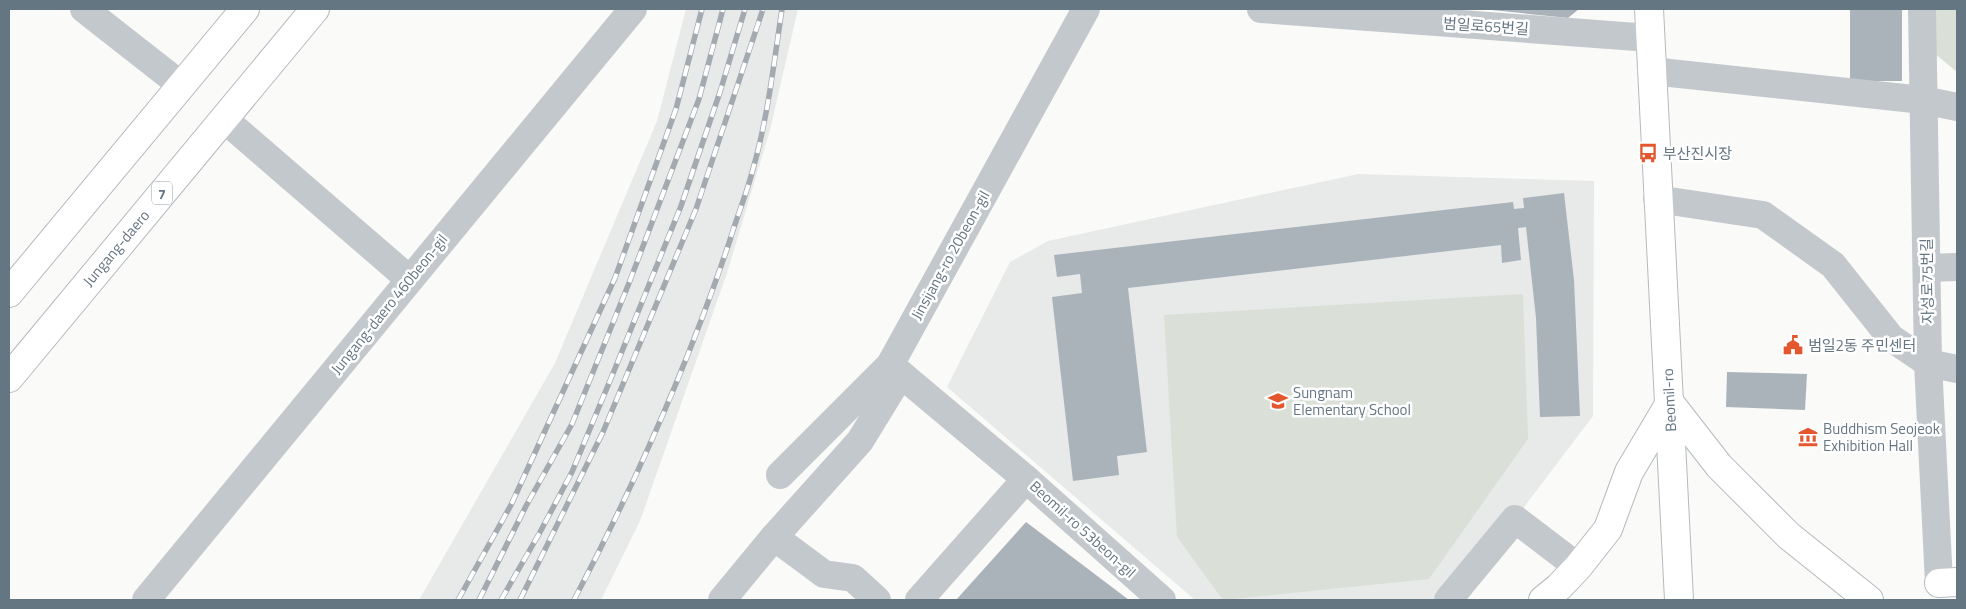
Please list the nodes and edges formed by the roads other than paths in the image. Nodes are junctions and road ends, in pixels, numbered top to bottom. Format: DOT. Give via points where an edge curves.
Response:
graph roads {
  1 [pos="84,9"];
  2 [pos="245,9"];
  3 [pos="315,9"];
  4 [pos="632,9"];
  5 [pos="1086,9"];
  6 [pos="1261,9"];
  7 [pos="1649,9"];
  8 [pos="1922,9"];
  9 [pos="1650,38"];
  10 [pos="1651,71"];
  11 [pos="181,85"];
  12 [pos="1923,100"];
  13 [pos="1957,107"];
  14 [pos="224,119"];
  15 [pos="1657,200"];
  16 [pos="1957,267"];
  17 [pos="1928,268"];
  18 [pos="409,279"];
  19 [pos="9,293"];
  20 [pos="1928,363"];
  21 [pos="1957,369"];
  22 [pos="895,370"];
  23 [pos="9,378"];
  24 [pos="1670,403"];
  25 [pos="780,475"];
  26 [pos="1026,479"];
  27 [pos="774,537"];
  28 [pos="1578,567"];
  29 [pos="1948,583"];
  30 [pos="146,600"];
  31 [pos="722,600"];
  32 [pos="877,600"];
  33 [pos="919,600"];
  34 [pos="1162,600"];
  35 [pos="1448,600"];
  36 [pos="1543,600"];
  37 [pos="1678,600"];
  38 [pos="1869,600"];
  1 -- 11 [label="street"];
  2 -- 11 [label="main road"];
  3 -- 14 [label="main road, Jungang-daero / 7"];
  4 -- 18 [label="street, Jungang-daero 460beon-gil"];
  5 -- 22 [label="street, Jinsijang-ro 20beon-gil"];
  6 -- 9 [label="street, 범일로65번길"];
  7 -- 9 [label="main road, Beomil-ro"];
  8 -- 12 [label="street, 자성로75번길"];
  9 -- 10 [label="main road, Beomil-ro"];
  10 -- 12 [label="street"];
  10 -- 15 [label="main road, Beomil-ro"];
  11 -- 19 [label="main road"];
  12 -- 13 [label="street"];
  12 -- 17 [label="street, 자성로75번길"];
  14 -- 18 [label="street"];
  14 -- 23 [label="main road, Jungang-daero / 7"];
  15 -- 20 [label="street" via="1763,215 1833,265 1891,338"];
  15 -- 24 [label="main road, Beomil-ro"];
  16 -- 17 [label="street"];
  17 -- 20 [label="street, 자성로75번길"];
  18 -- 30 [label="street, Jungang-daero 460beon-gil"];
  20 -- 21 [label="street"];
  20 -- 29 [label="street, 자성로75번길"];
  22 -- 25 [label="street, Jinsijang-ro 20beon-gil"];
  22 -- 26 [label="street, Beomil-ro 53beon-gil"];
  22 -- 27 [label="street" via="860,441"];
  24 -- 28 [label="main road" via="1629,472 1608,529"];
  24 -- 37 [label="main road, Beomil-ro"];
  24 -- 38 [label="main road" via="1719,466 1789,536"];
  26 -- 33 [label="street, Beomil-ro 53beon-gil"];
  26 -- 34 [label="street, Beomil-ro 53beon-gil"];
  27 -- 31 [label="street"];
  27 -- 32 [label="street" via="824,574 853,578"];
  28 -- 35 [label="street" via="1515,519"];
  28 -- 36 [label="main road"];
}
